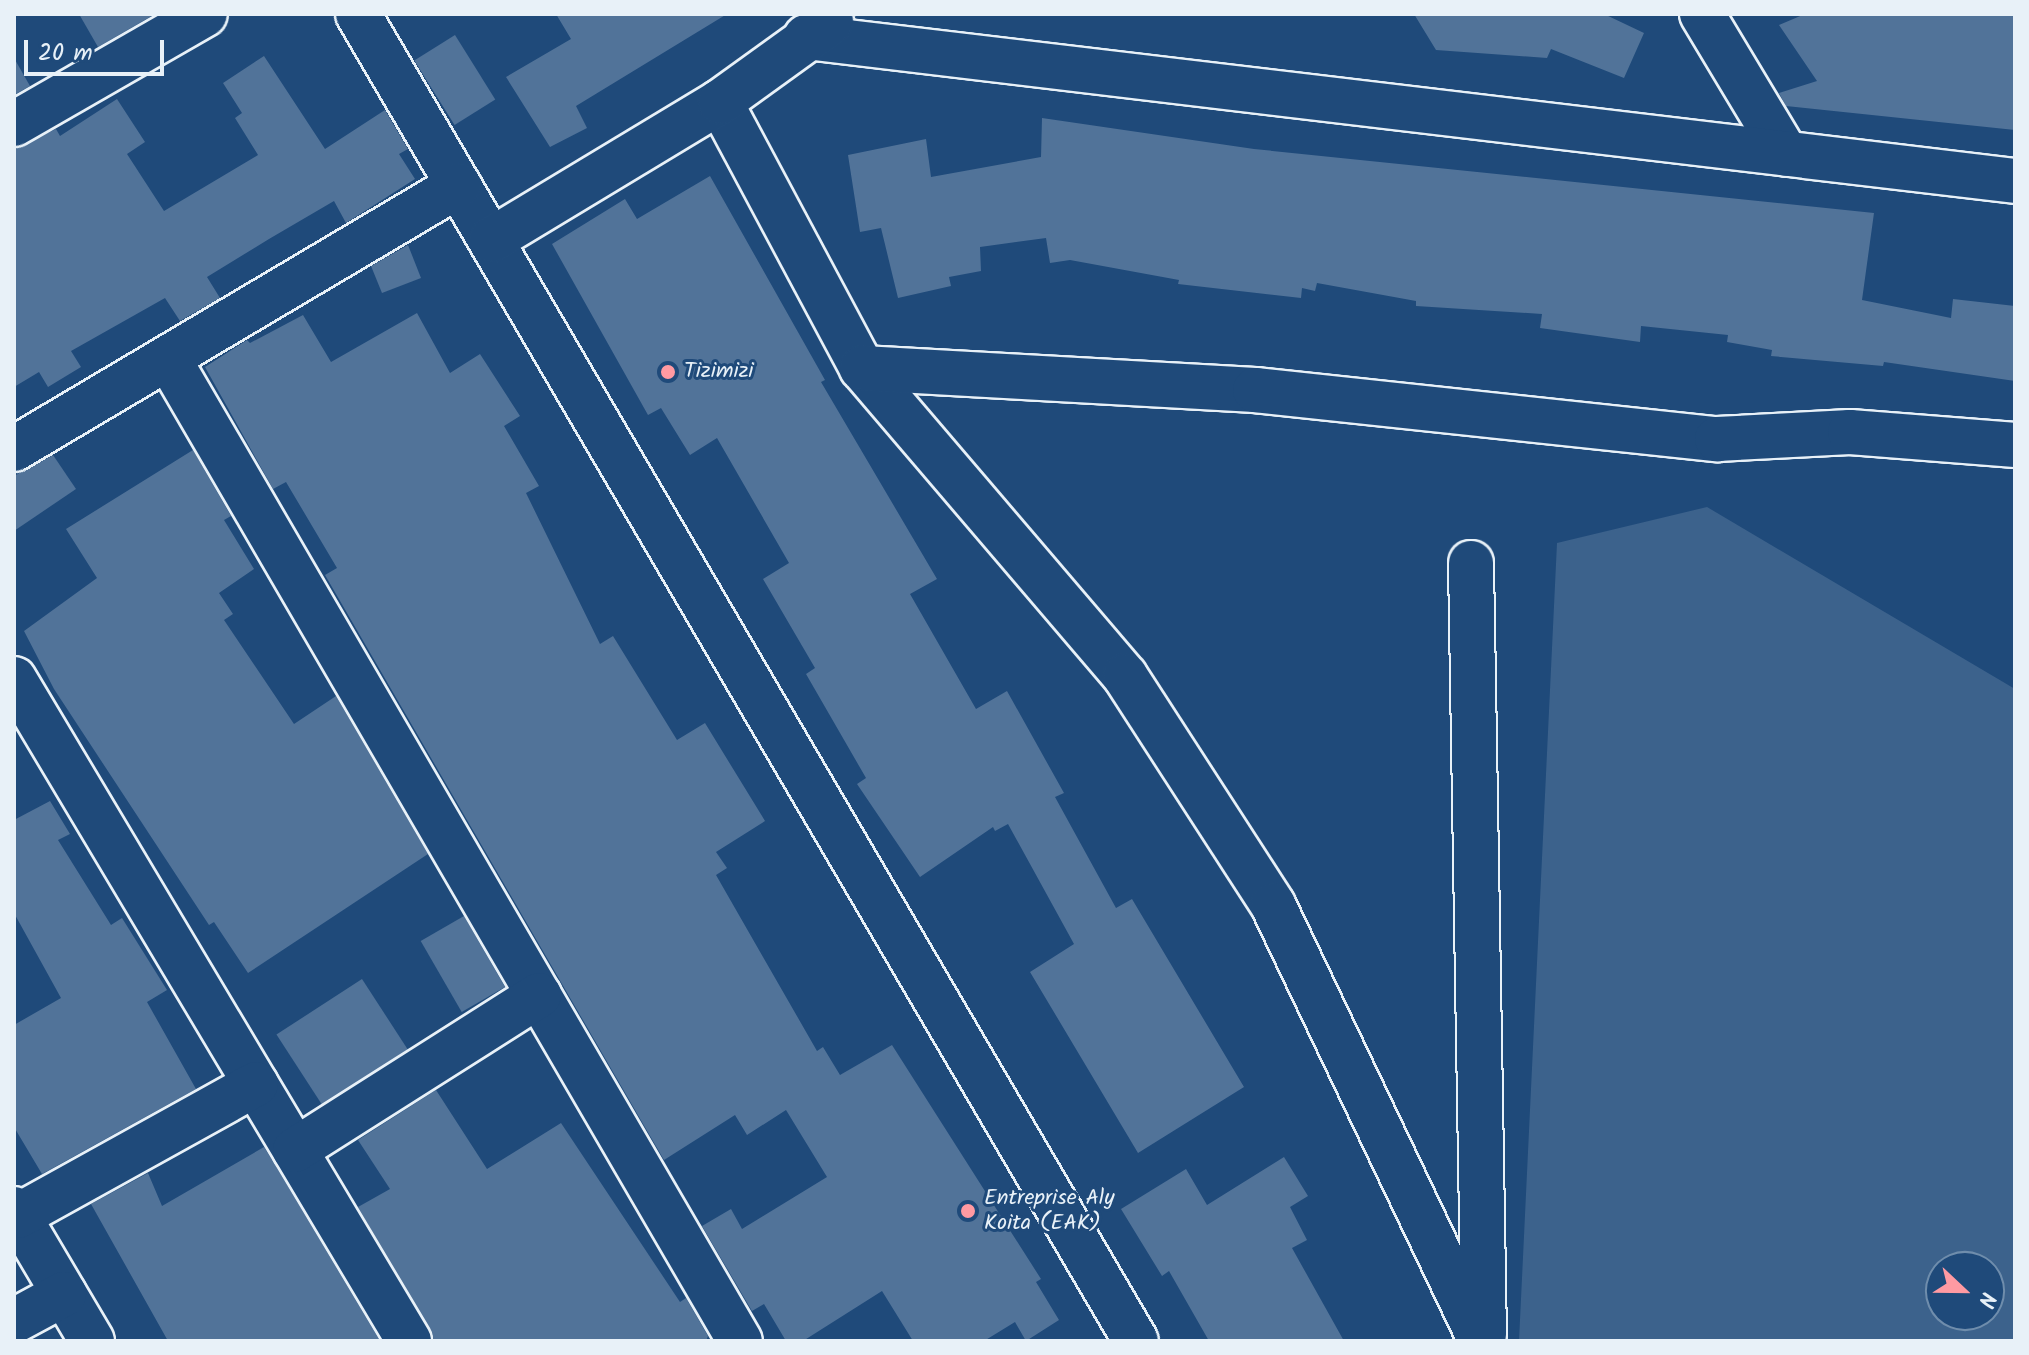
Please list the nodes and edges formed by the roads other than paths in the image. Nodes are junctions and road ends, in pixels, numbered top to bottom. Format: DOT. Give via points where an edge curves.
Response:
graph roads {
  1 [pos="205,14"];
  2 [pos="358,14"];
  3 [pos="844,14"];
  4 [pos="1702,14"];
  5 [pos="806,37"];
  6 [pos="720,102"];
  7 [pos="14,124"];
  8 [pos="1786,154"];
  9 [pos="2015,181"];
  10 [pos="459,185"];
  11 [pos="491,240"];
  12 [pos="168,358"];
  13 [pos="862,368"];
  14 [pos="2015,445"];
  15 [pos="14,449"];
  16 [pos="1471,563"];
  17 [pos="14,679"];
  18 [pos="539,995"];
  19 [pos="256,1084"];
  20 [pos="295,1150"];
  21 [pos="16,1213"];
  22 [pos="64,1294"];
  23 [pos="14,1321"];
  24 [pos="92,1341"];
  25 [pos="409,1341"];
  26 [pos="740,1341"];
  27 [pos="1136,1341"];
  28 [pos="1482,1341"];
  1 -- 7 [label="street"];
  2 -- 10 [label="street"];
  3 -- 5 [label="street"];
  4 -- 8 [label="street"];
  5 -- 6 [label="street"];
  5 -- 8 [label="street"];
  6 -- 11 [label="street"];
  6 -- 13 [label="street"];
  8 -- 9 [label="street"];
  10 -- 11 [label="street"];
  10 -- 12 [label="street"];
  11 -- 27 [label="street"];
  12 -- 15 [label="street"];
  12 -- 18 [label="street"];
  13 -- 14 [label="street" via="1255,390 1717,439 1850,432"];
  13 -- 28 [label="street" via="1125,676 1273,905"];
  16 -- 28 [label="street"];
  17 -- 19 [label="street"];
  18 -- 20 [label="street"];
  18 -- 26 [label="street"];
  19 -- 20 [label="street"];
  19 -- 21 [label="street"];
  20 -- 25 [label="street"];
  21 -- 22 [label="street"];
  22 -- 23 [label="street"];
  22 -- 24 [label="street"];
}
